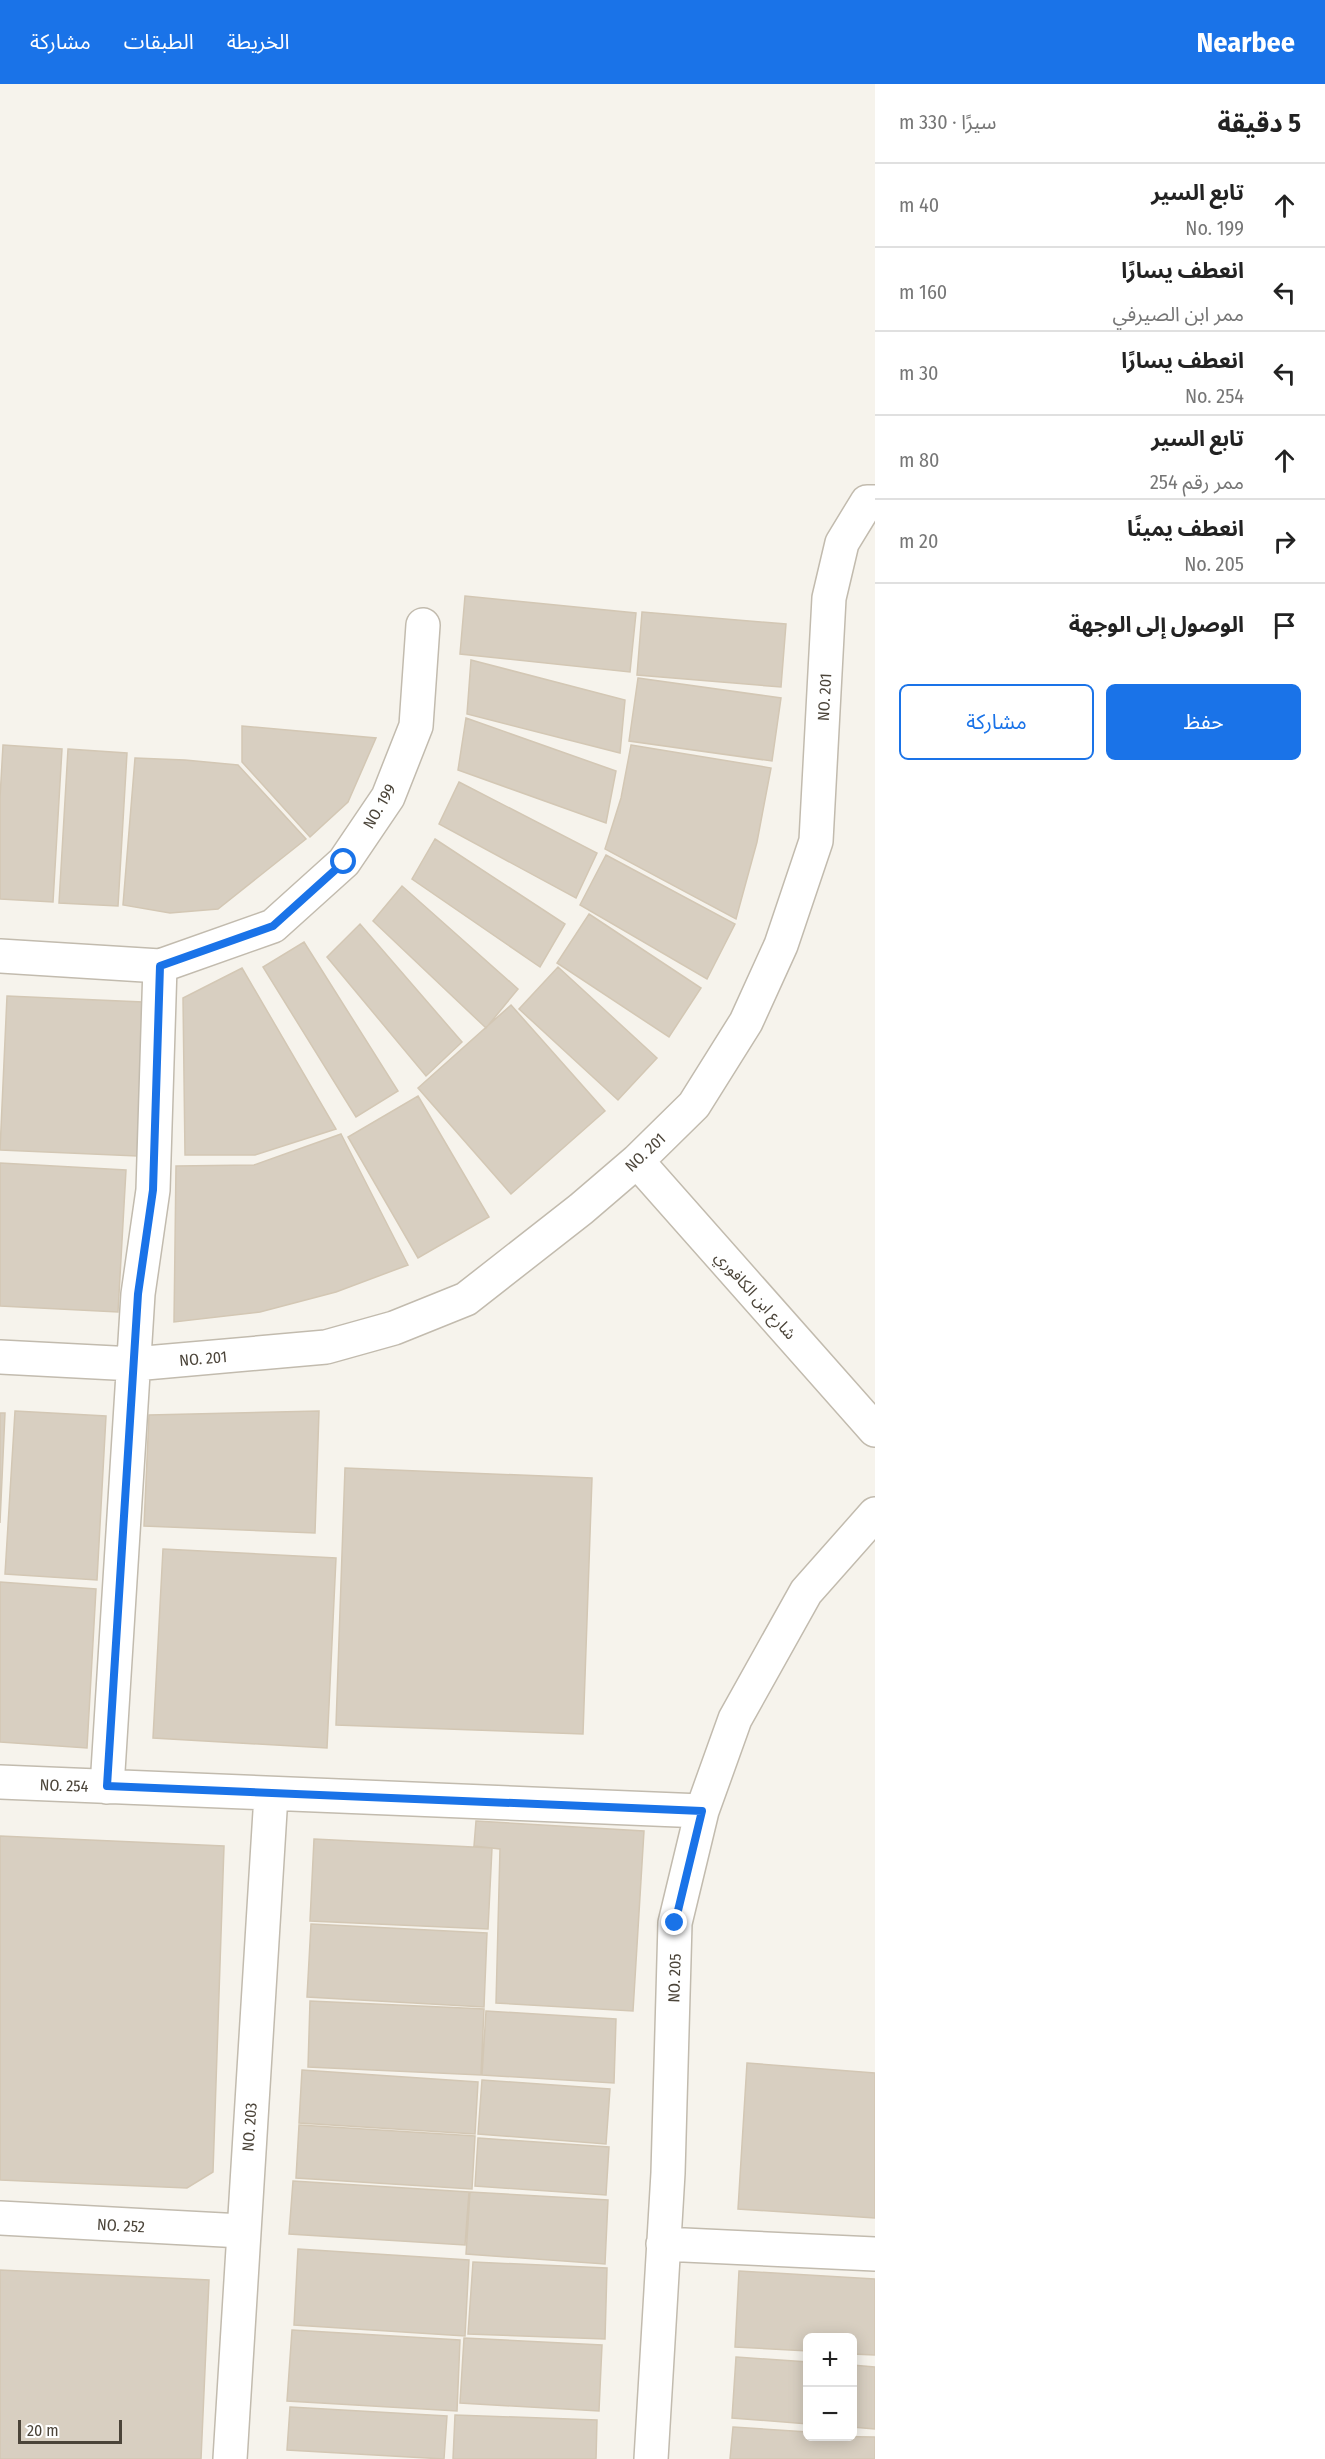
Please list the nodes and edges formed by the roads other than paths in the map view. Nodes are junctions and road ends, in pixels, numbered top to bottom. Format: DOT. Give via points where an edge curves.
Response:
graph roads {
  1 [pos="871,502"];
  2 [pos="423,625"];
  3 [pos="0,956"];
  4 [pos="160,966"];
  5 [pos="637,1161"];
  6 [pos="0,1357"];
  7 [pos="134,1364"];
  8 [pos="875,1430"];
  9 [pos="875,1514"];
  10 [pos="0,1782"];
  11 [pos="107,1786"];
  12 [pos="272,1795"];
  13 [pos="702,1811"];
  14 [pos="0,2218"];
  15 [pos="242,2231"];
  16 [pos="663,2244"];
  17 [pos="875,2254"];
  18 [pos="230,2459"];
  19 [pos="651,2459"];
  1 -- 5 [label="street, NO. 201" via="842,543 829,598 816,840 781,945 746,1022 694,1104"];
  2 -- 4 [label="street, NO. 199" via="416,726 388,797 344,862 273,926"];
  3 -- 4 [label="street, NO. 199"];
  4 -- 7 [label="street" via="153,1190 138,1294"];
  5 -- 7 [label="street, NO. 201" via="465,1299 394,1328 326,1347"];
  5 -- 8 [label="street, شارع ابن الكافوري"];
  6 -- 7 [label="street, NO. 201"];
  7 -- 11 [label="street"];
  9 -- 13 [label="street, NO. 205" via="806,1592 735,1719"];
  10 -- 11 [label="street, NO. 254"];
  11 -- 12 [label="street, NO. 254"];
  12 -- 13 [label="street, NO. 254"];
  12 -- 15 [label="street, NO. 203"];
  13 -- 16 [label="street, NO. 205" via="675,1923"];
  14 -- 15 [label="street, NO. 252"];
  15 -- 18 [label="street, NO. 203"];
  16 -- 17 [label="street"];
  16 -- 19 [label="street, NO. 205"];
}
